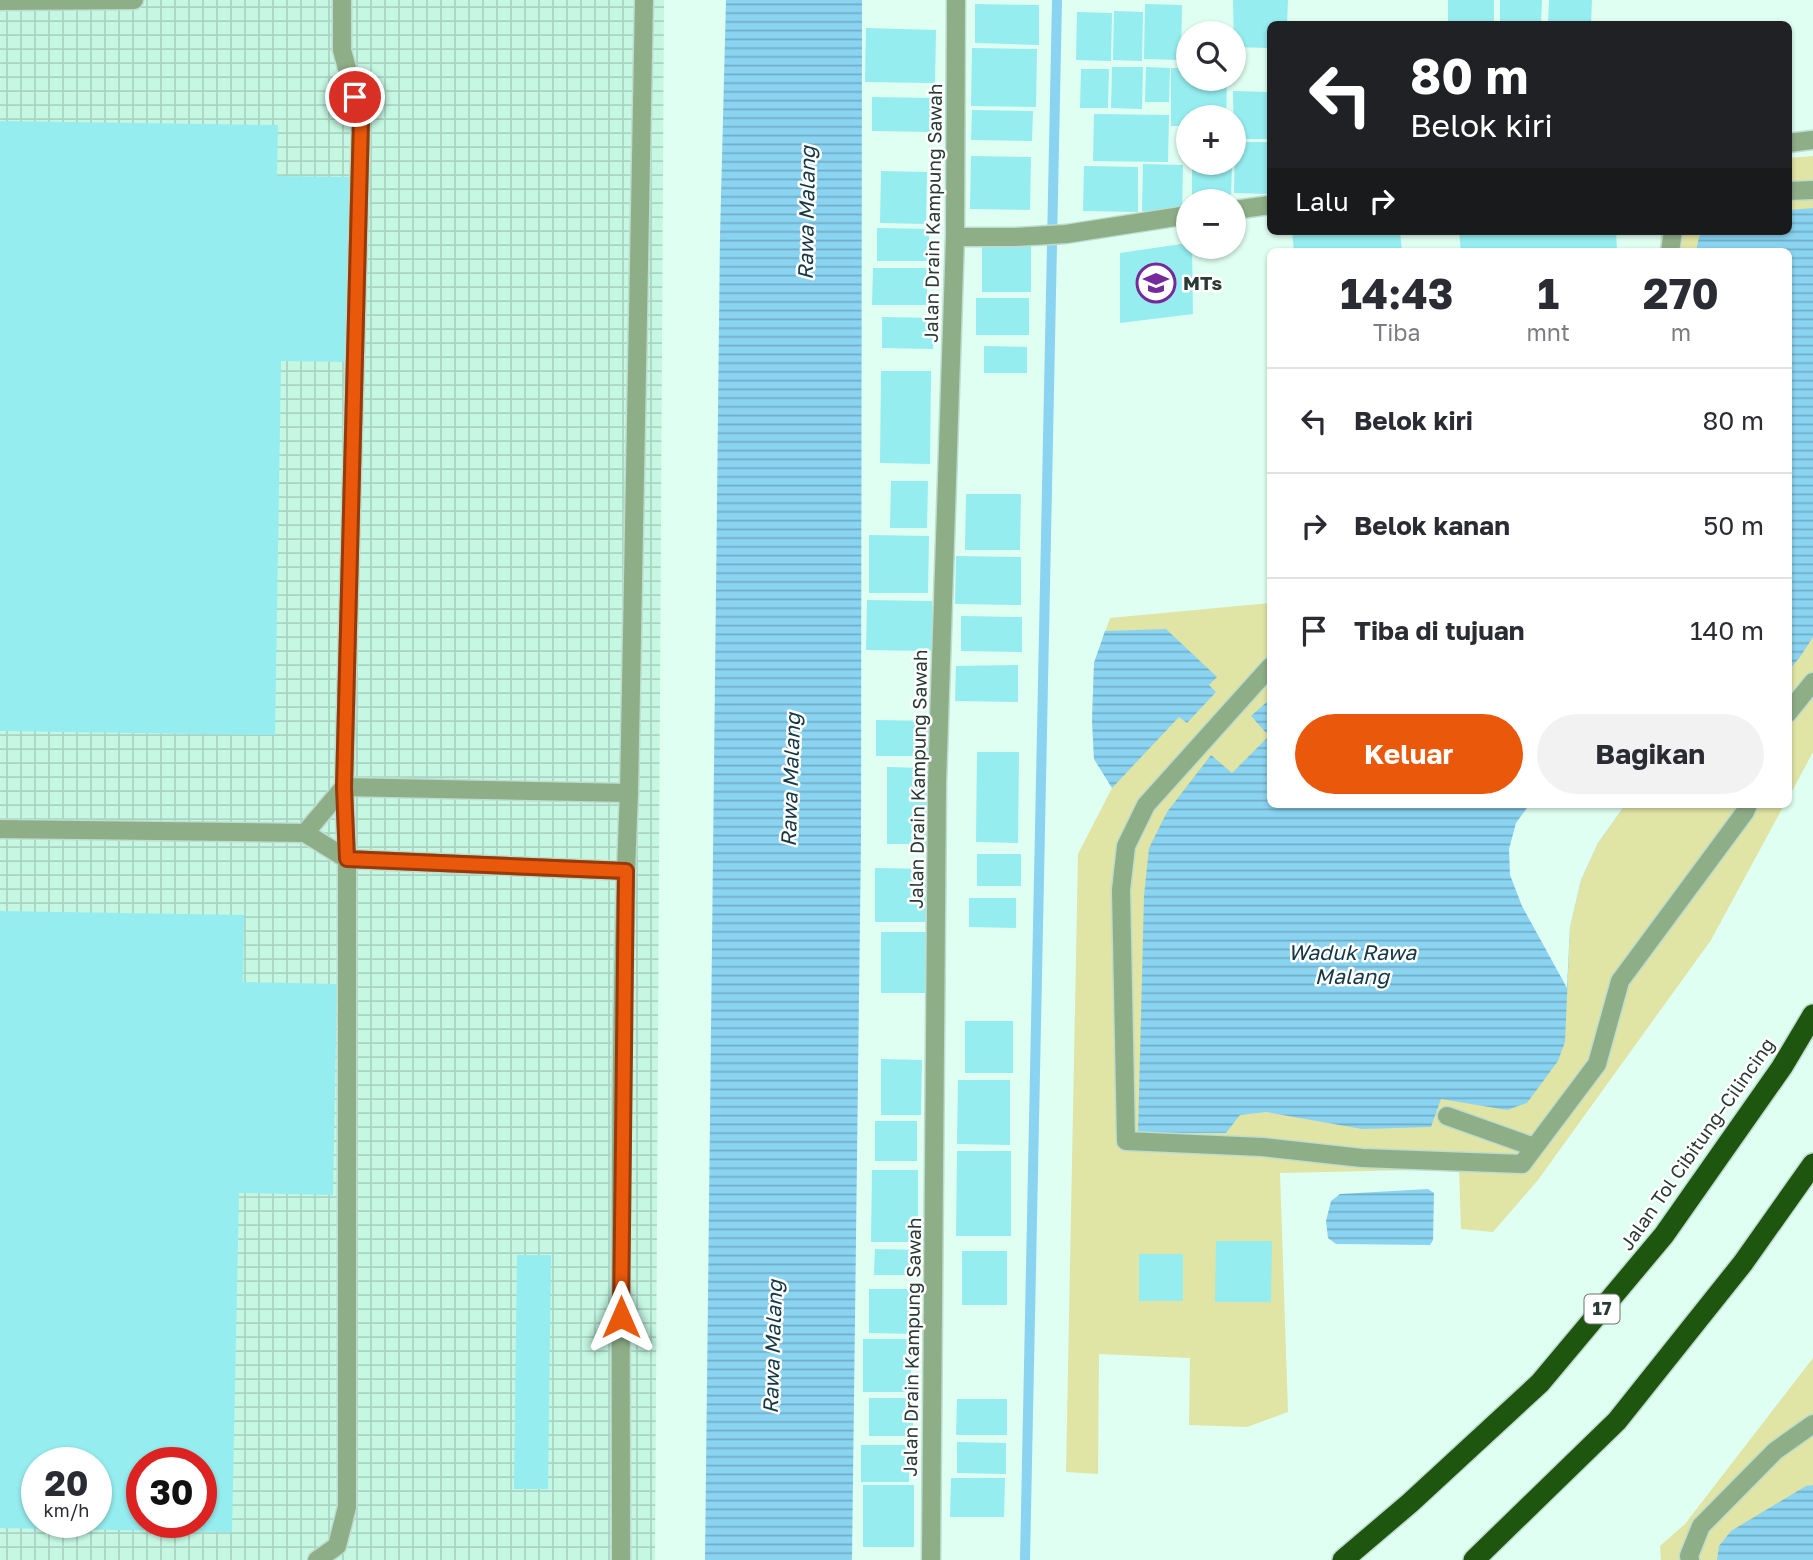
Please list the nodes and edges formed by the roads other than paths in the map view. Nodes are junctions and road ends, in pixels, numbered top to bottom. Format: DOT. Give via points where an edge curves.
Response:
graph roads {
  1 [pos="134,0"];
  2 [pos="342,0"];
  3 [pos="644,0"];
  4 [pos="956,0"];
  5 [pos="0,1"];
  6 [pos="1813,140"];
  7 [pos="1792,143"];
  8 [pos="1813,190"];
  9 [pos="1792,191"];
  10 [pos="1267,205"];
  11 [pos="1246,208"];
  12 [pos="1176,217"];
  13 [pos="955,237"];
  14 [pos="1267,670"];
  15 [pos="1813,682"];
  16 [pos="1792,708"];
  17 [pos="344,787"];
  18 [pos="629,793"];
  19 [pos="1747,808"];
  20 [pos="0,829"];
  21 [pos="305,833"];
  22 [pos="347,859"];
  23 [pos="626,871"];
  24 [pos="1813,1015"];
  25 [pos="1447,1116"];
  26 [pos="1534,1147"];
  27 [pos="1813,1164"];
  28 [pos="1813,1424"];
  29 [pos="317,1560"];
  30 [pos="621,1560"];
  31 [pos="931,1560"];
  32 [pos="1343,1560"];
  33 [pos="1474,1560"];
  34 [pos="1690,1560"];
  1 -- 5 [label="street"];
  2 -- 17 [label="street" via="342,50 361,120"];
  3 -- 18 [label="street"];
  4 -- 13 [label="street, Jalan Drain Kampung Sawah"];
  6 -- 7 [label="street"];
  8 -- 9 [label="street"];
  10 -- 11 [label="street"];
  12 -- 13 [label="street" via="1066,234"];
  13 -- 31 [label="street, Jalan Drain Kampung Sawah" via="937,783"];
  14 -- 26 [label="street" via="1146,805 1126,846 1121,890 1126,1141 1522,1164"];
  15 -- 16 [label="street"];
  17 -- 18 [label="street"];
  17 -- 21 [label="street"];
  17 -- 22 [label="street"];
  18 -- 23 [label="street"];
  19 -- 26 [label="street" via="1620,981 1597,1064"];
  20 -- 21 [label="street"];
  21 -- 22 [label="street"];
  22 -- 23 [label="street"];
  22 -- 29 [label="street" via="346,1507 337,1546"];
  23 -- 30 [label="street"];
  24 -- 32 [label="highway, Jalan Tol Cibitung–Cilincing / 17" via="1664,1235 1540,1383"];
  25 -- 26 [label="street"];
  27 -- 33 [label="highway" via="1743,1263 1616,1421"];
  28 -- 34 [label="street" via="1775,1451 1701,1526"];
}
